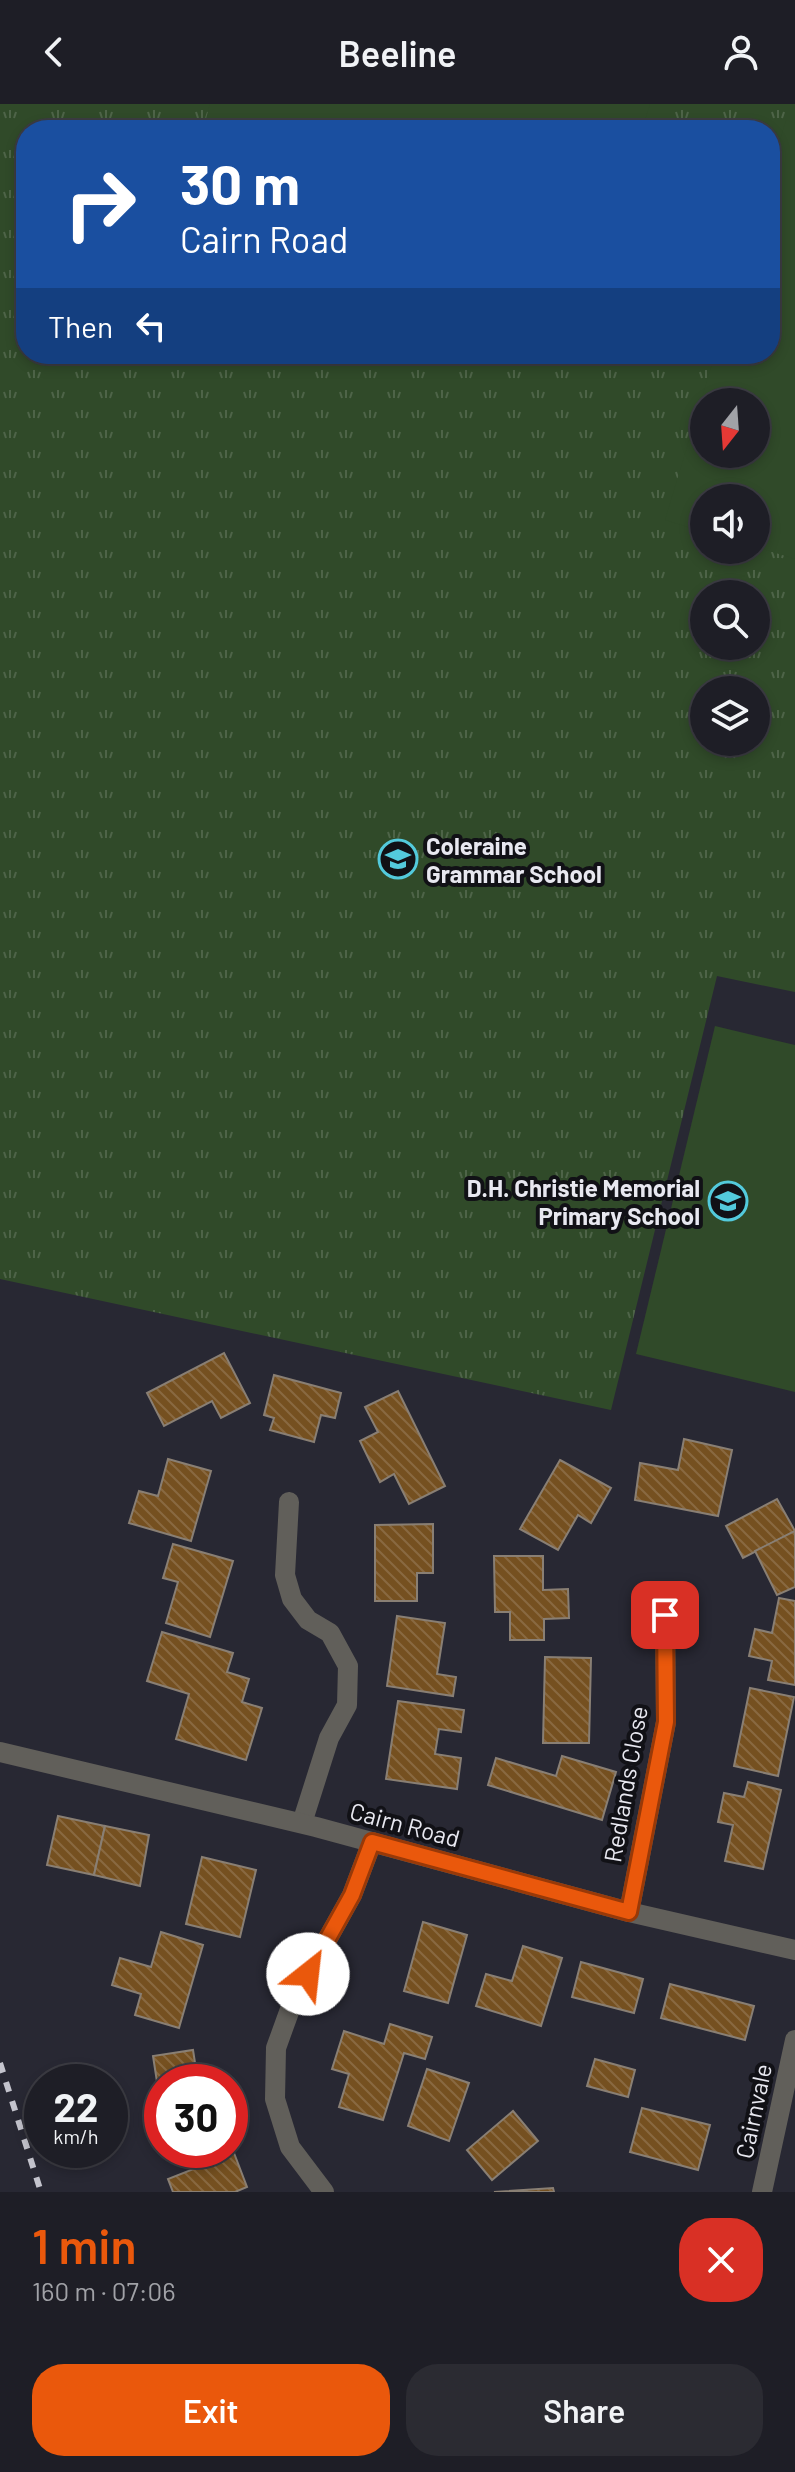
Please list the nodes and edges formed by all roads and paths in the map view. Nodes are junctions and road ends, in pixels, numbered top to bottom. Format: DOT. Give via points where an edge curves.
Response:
graph roads {
  1 [pos="289,1502"];
  2 [pos="665,1615"];
  3 [pos="0,1752"];
  4 [pos="302,1823"];
  5 [pos="372,1842"];
  6 [pos="629,1912"];
  7 [pos="795,1950"];
  8 [pos="795,2040"];
  9 [pos="324,2192"];
  10 [pos="762,2192"];
  1 -- 4 [label="street" via="285,1575 292,1599 308,1620 330,1633 348,1666 347,1705 329,1738"];
  2 -- 6 [label="street, Redlands Close" via="666,1722"];
  3 -- 4 [label="street, Cairn Road"];
  4 -- 5 [label="street, Cairn Road"];
  5 -- 6 [label="street, Cairn Road"];
  5 -- 9 [label="street" via="352,1895 293,2001 276,2048 275,2099 290,2147"];
  6 -- 7 [label="street, Cairn Road"];
  8 -- 10 [label="street, Cairnvale"];
}
